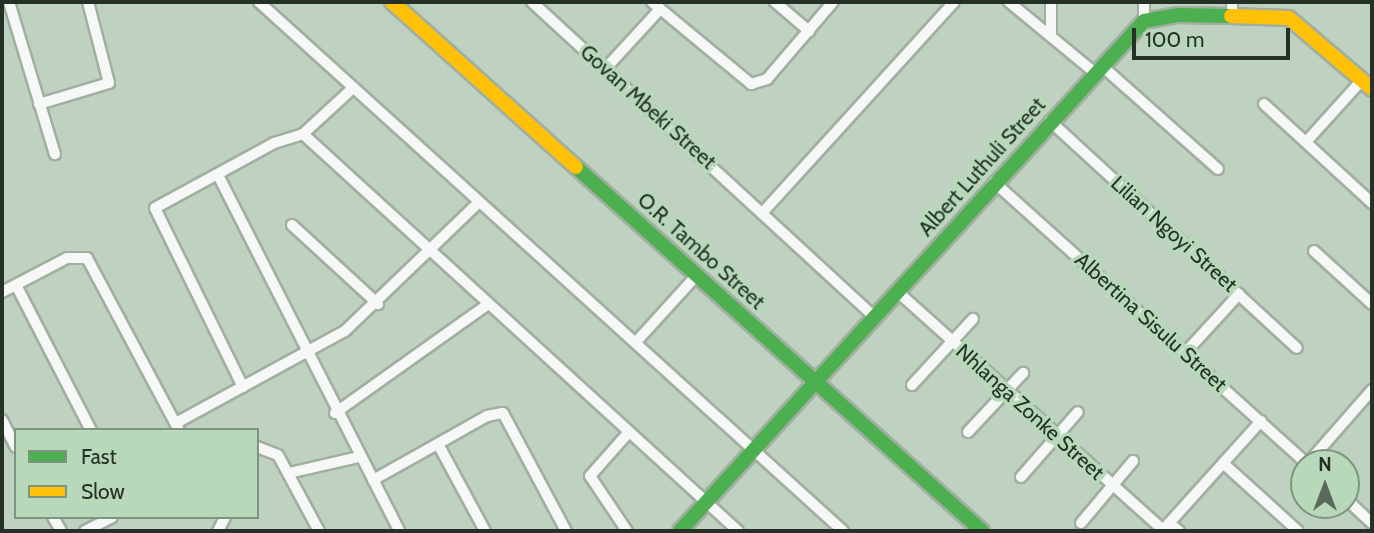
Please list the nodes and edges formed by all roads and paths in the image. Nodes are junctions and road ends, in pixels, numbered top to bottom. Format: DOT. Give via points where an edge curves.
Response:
graph roads {
  1 [pos="9,2"];
  2 [pos="88,2"];
  3 [pos="259,2"];
  4 [pos="392,2"];
  5 [pos="532,2"];
  6 [pos="775,2"];
  7 [pos="834,2"];
  8 [pos="954,2"];
  9 [pos="1009,2"];
  10 [pos="1051,2"];
  11 [pos="1144,2"];
  12 [pos="656,5"];
  13 [pos="1232,8"];
  14 [pos="1144,21"];
  15 [pos="809,31"];
  16 [pos="1051,36"];
  17 [pos="606,68"];
  18 [pos="1098,70"];
  19 [pos="1367,85"];
  20 [pos="352,89"];
  21 [pos="39,104"];
  22 [pos="1264,104"];
  23 [pos="1050,121"];
  24 [pos="303,135"];
  25 [pos="1306,142"];
  26 [pos="55,154"];
  27 [pos="1218,169"];
  28 [pos="219,177"];
  29 [pos="995,182"];
  30 [pos="479,202"];
  31 [pos="1372,203"];
  32 [pos="764,211"];
  33 [pos="292,225"];
  34 [pos="1314,251"];
  35 [pos="429,253"];
  36 [pos="697,275"];
  37 [pos="16,285"];
  38 [pos="2,292"];
  39 [pos="899,293"];
  40 [pos="1239,294"];
  41 [pos="377,304"];
  42 [pos="1372,304"];
  43 [pos="487,305"];
  44 [pos="876,318"];
  45 [pos="973,319"];
  46 [pos="636,342"];
  47 [pos="951,342"];
  48 [pos="1297,348"];
  49 [pos="306,354"];
  50 [pos="1185,354"];
  51 [pos="1023,373"];
  52 [pos="817,383"];
  53 [pos="912,385"];
  54 [pos="243,387"];
  55 [pos="1372,390"];
  56 [pos="1007,392"];
  57 [pos="1078,412"];
  58 [pos="335,413"];
  59 [pos="2,420"];
  60 [pos="1261,421"];
  61 [pos="178,427"];
  62 [pos="90,428"];
  63 [pos="629,432"];
  64 [pos="968,432"];
  65 [pos="1055,437"];
  66 [pos="14,443"];
  67 [pos="438,444"];
  68 [pos="259,447"];
  69 [pos="754,449"];
  70 [pos="1292,449"];
  71 [pos="1319,449"];
  72 [pos="359,457"];
  73 [pos="1133,461"];
  74 [pos="1223,463"];
  75 [pos="289,472"];
  76 [pos="1021,477"];
  77 [pos="373,480"];
  78 [pos="1112,485"];
  79 [pos="706,501"];
  80 [pos="108,519"];
  81 [pos="1081,523"];
  82 [pos="1165,528"];
  83 [pos="85,531"];
  84 [pos="319,531"];
  85 [pos="399,531"];
  86 [pos="485,531"];
  87 [pos="566,531"];
  88 [pos="627,531"];
  89 [pos="680,531"];
  90 [pos="738,531"];
  91 [pos="843,531"];
  92 [pos="982,531"];
  93 [pos="1179,531"];
  94 [pos="1298,531"];
  1 -- 21 [label="street"];
  2 -- 21 [label="street" via="108,83"];
  3 -- 20 [label="street"];
  4 -- 36 [label="street, O.R. Tambo Street"];
  5 -- 17 [label="street, Govan Mbeki Street"];
  6 -- 15 [label="street"];
  7 -- 15 [label="street"];
  8 -- 32 [label="street"];
  9 -- 16 [label="street"];
  10 -- 16 [label="street"];
  11 -- 14 [label="street"];
  12 -- 15 [label="street" via="751,84 767,79"];
  12 -- 17 [label="street"];
  13 -- 14 [label="street"];
  13 -- 19 [label="street" via="1294,21"];
  14 -- 18 [label="street, Albert Luthuli Street"];
  16 -- 18 [label="street"];
  17 -- 32 [label="street, Govan Mbeki Street"];
  18 -- 23 [label="street, Albert Luthuli Street"];
  18 -- 27 [label="street"];
  19 -- 25 [label="street"];
  20 -- 24 [label="street"];
  20 -- 30 [label="street"];
  21 -- 26 [label="street"];
  22 -- 25 [label="street"];
  23 -- 29 [label="street, Albert Luthuli Street"];
  23 -- 40 [label="street, Lilian Ngoyi Street"];
  24 -- 28 [label="street" via="274,143"];
  24 -- 35 [label="street"];
  25 -- 31 [label="street"];
  28 -- 49 [label="street"];
  28 -- 54 [label="street" via="159,205 154,214"];
  29 -- 39 [label="street, Albert Luthuli Street"];
  29 -- 50 [label="street, Albertina Sisulu Street"];
  30 -- 35 [label="street"];
  30 -- 46 [label="street"];
  32 -- 44 [label="street, Govan Mbeki Street"];
  33 -- 41 [label="street"];
  34 -- 42 [label="street"];
  35 -- 41 [label="street"];
  35 -- 43 [label="street"];
  36 -- 46 [label="street"];
  36 -- 52 [label="street, O.R. Tambo Street"];
  37 -- 38 [label="street"];
  37 -- 61 [label="street" via="66,258 87,258"];
  37 -- 62 [label="street"];
  39 -- 44 [label="street, Albert Luthuli Street"];
  39 -- 47 [label="street, Nhlanga Zonke Street"];
  40 -- 48 [label="street, Lilian Ngoyi Street"];
  40 -- 50 [label="street"];
  41 -- 49 [label="street"];
  43 -- 58 [label="street"];
  43 -- 63 [label="street"];
  44 -- 52 [label="street, Albert Luthuli Street"];
  45 -- 47 [label="street"];
  46 -- 69 [label="street"];
  47 -- 53 [label="street"];
  47 -- 56 [label="street, Nhlanga Zonke Street"];
  49 -- 54 [label="street"];
  49 -- 58 [label="street"];
  50 -- 60 [label="street, Albertina Sisulu Street"];
  51 -- 56 [label="street"];
  52 -- 69 [label="street, Albert Luthuli Street"];
  52 -- 92 [label="street, O.R. Tambo Street"];
  54 -- 61 [label="street"];
  55 -- 71 [label="street"];
  56 -- 64 [label="street"];
  56 -- 65 [label="street, Nhlanga Zonke Street"];
  57 -- 65 [label="street"];
  58 -- 72 [label="street"];
  59 -- 66 [label="street"];
  60 -- 70 [label="street, Albertina Sisulu Street"];
  60 -- 74 [label="street"];
  63 -- 79 [label="street"];
  63 -- 88 [label="street" via="590,476"];
  65 -- 76 [label="street"];
  65 -- 78 [label="street, Nhlanga Zonke Street"];
  67 -- 77 [label="street"];
  67 -- 86 [label="street"];
  67 -- 87 [label="street" via="492,413 503,413"];
  68 -- 75 [label="street" via="274,451"];
  69 -- 79 [label="street, Albert Luthuli Street"];
  69 -- 91 [label="street"];
  72 -- 75 [label="street"];
  72 -- 77 [label="street"];
  73 -- 78 [label="street"];
  74 -- 82 [label="street"];
  74 -- 94 [label="street"];
  75 -- 84 [label="street"];
  77 -- 85 [label="street"];
  78 -- 81 [label="street"];
  78 -- 82 [label="street, Nhlanga Zonke Street"];
  79 -- 89 [label="street, Albert Luthuli Street"];
  79 -- 90 [label="street"];
  80 -- 83 [label="street"];
  82 -- 93 [label="street, Nhlanga Zonke Street"];
}
